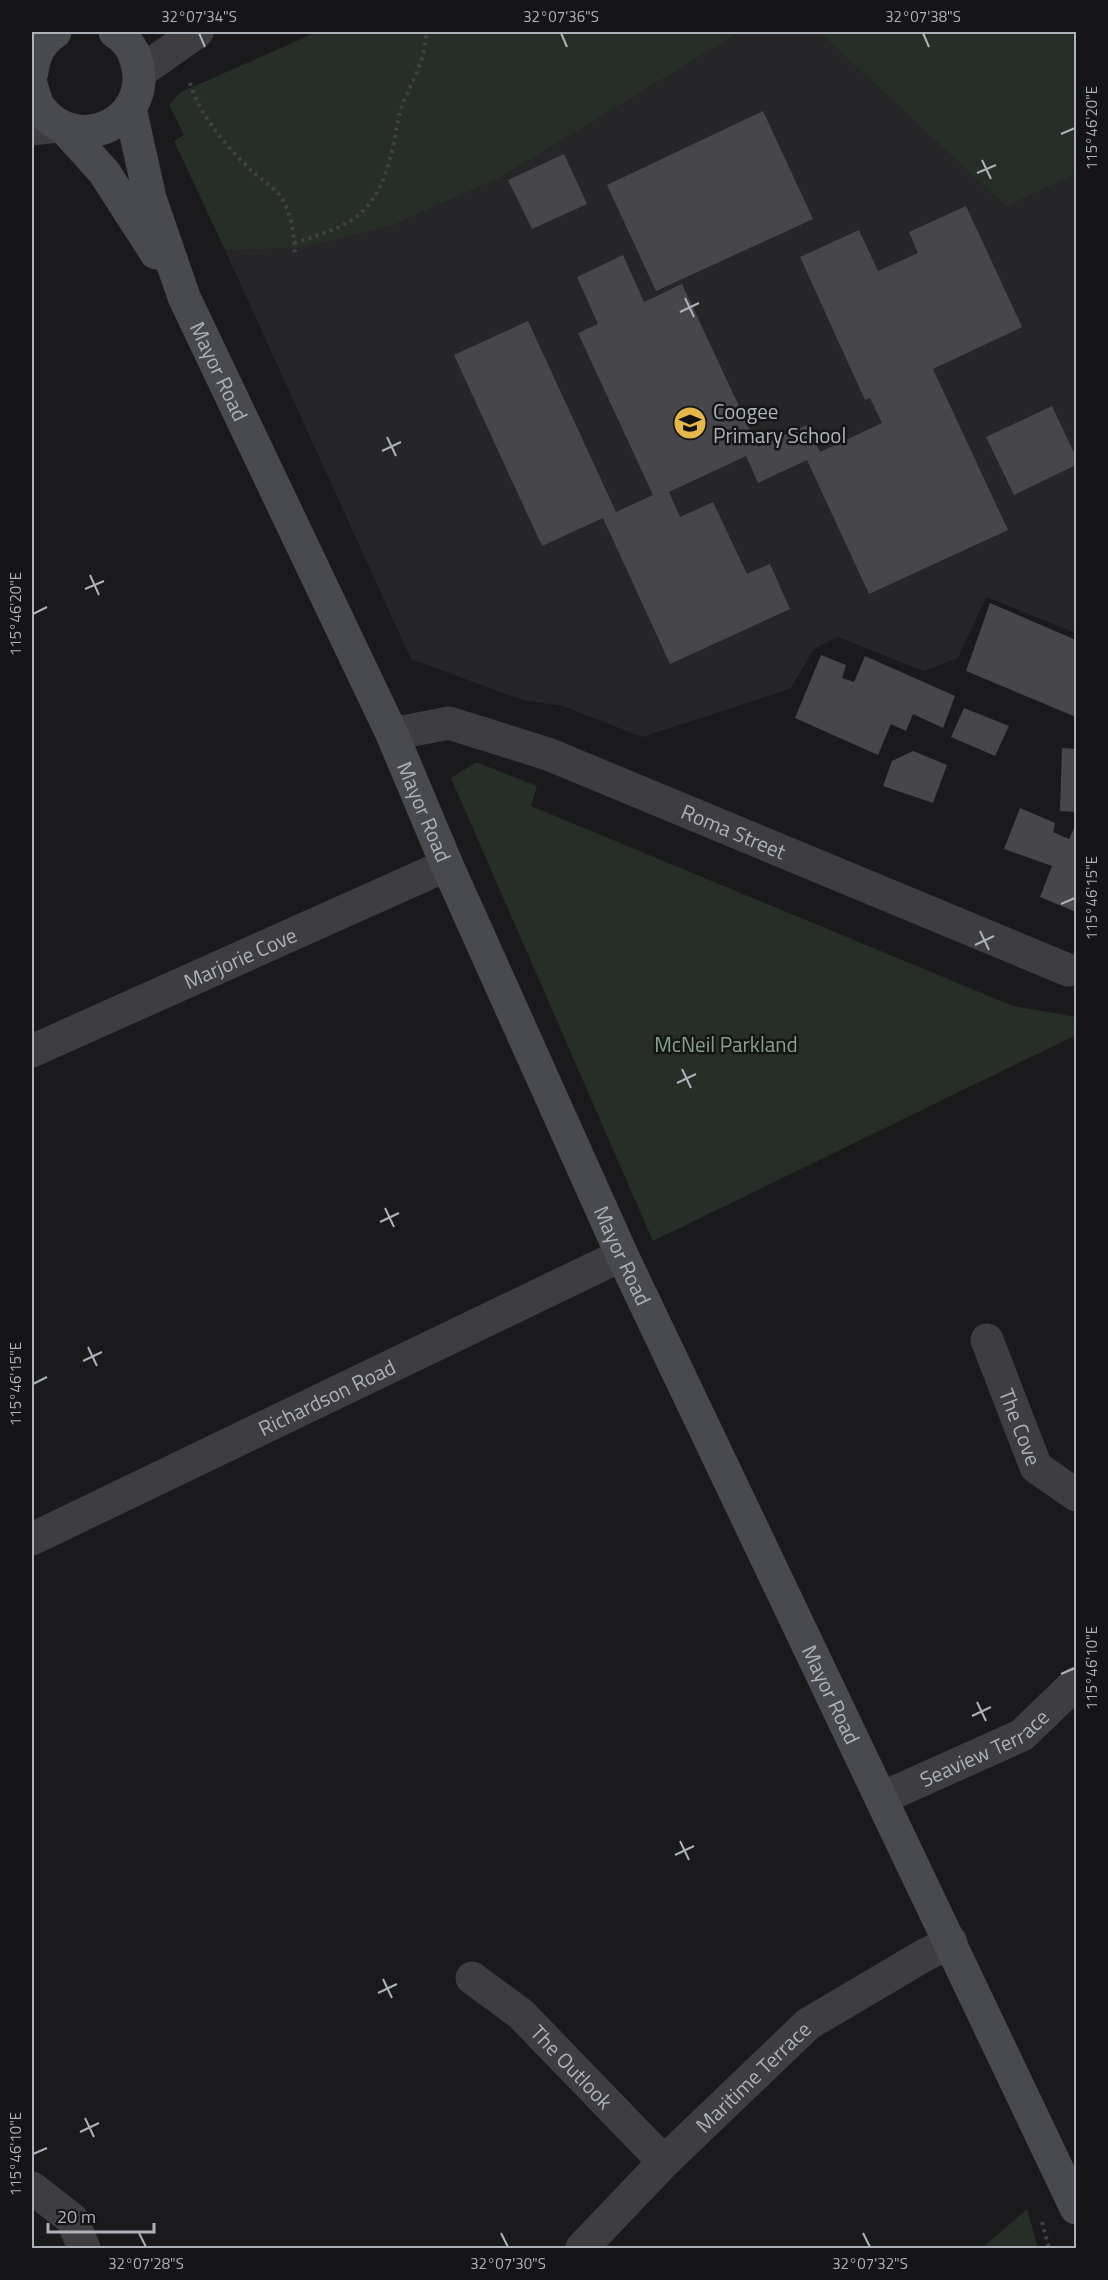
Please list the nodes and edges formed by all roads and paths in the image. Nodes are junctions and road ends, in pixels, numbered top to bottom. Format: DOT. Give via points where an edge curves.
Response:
graph roads {
  1 [pos="122,32"];
  2 [pos="197,32"];
  3 [pos="426,32"];
  4 [pos="36,55"];
  5 [pos="140,72"];
  6 [pos="190,83"];
  7 [pos="130,108"];
  8 [pos="52,128"];
  9 [pos="294,243"];
  10 [pos="295,256"];
  11 [pos="184,297"];
  12 [pos="392,734"];
  13 [pos="447,865"];
  14 [pos="1068,970"];
  15 [pos="32,1051"];
  16 [pos="622,1255"];
  17 [pos="987,1341"];
  18 [pos="1077,1495"];
  19 [pos="32,1539"];
  20 [pos="1077,1683"];
  21 [pos="882,1798"];
  22 [pos="951,1942"];
  23 [pos="472,1978"];
  24 [pos="664,2162"];
  25 [pos="32,2188"];
  26 [pos="1077,2208"];
  27 [pos="84,2248"];
  28 [pos="582,2248"];
  1 -- 5 [label="main road"];
  2 -- 5 [label="street"];
  3 -- 9 [label="path" via="427,42 401,108 385,179 369,207 354,219"];
  4 -- 8 [label="main road, Mayor Road" via="39,108"];
  5 -- 7 [label="main road" via="140,84"];
  6 -- 9 [label="path" via="211,125 283,201 292,222"];
  7 -- 8 [label="main road" via="112,125 89,132"];
  7 -- 11 [label="main road, Mayor Road" via="150,198"];
  8 -- 11 [label="main road, Mayor Road" via="104,172"];
  9 -- 10 [label="path"];
  11 -- 12 [label="main road, Mayor Road"];
  12 -- 13 [label="main road, Mayor Road"];
  12 -- 14 [label="street, Roma Street" via="449,723 548,754"];
  13 -- 15 [label="street, Marjorie Cove"];
  13 -- 16 [label="main road, Mayor Road"];
  16 -- 19 [label="street, Richardson Road"];
  16 -- 21 [label="main road, Mayor Road"];
  17 -- 18 [label="street, The Cove" via="1036,1467"];
  20 -- 21 [label="street, Seaview Terrace" via="1022,1735"];
  21 -- 22 [label="main road, Mayor Road"];
  22 -- 24 [label="street, Maritime Terrace" via="808,2024"];
  22 -- 26 [label="main road, Mayor Road"];
  23 -- 24 [label="street, The Outlook" via="521,2014"];
  24 -- 28 [label="street, Maritime Terrace"];
  25 -- 27 [label="street" via="72,2219"];
}
